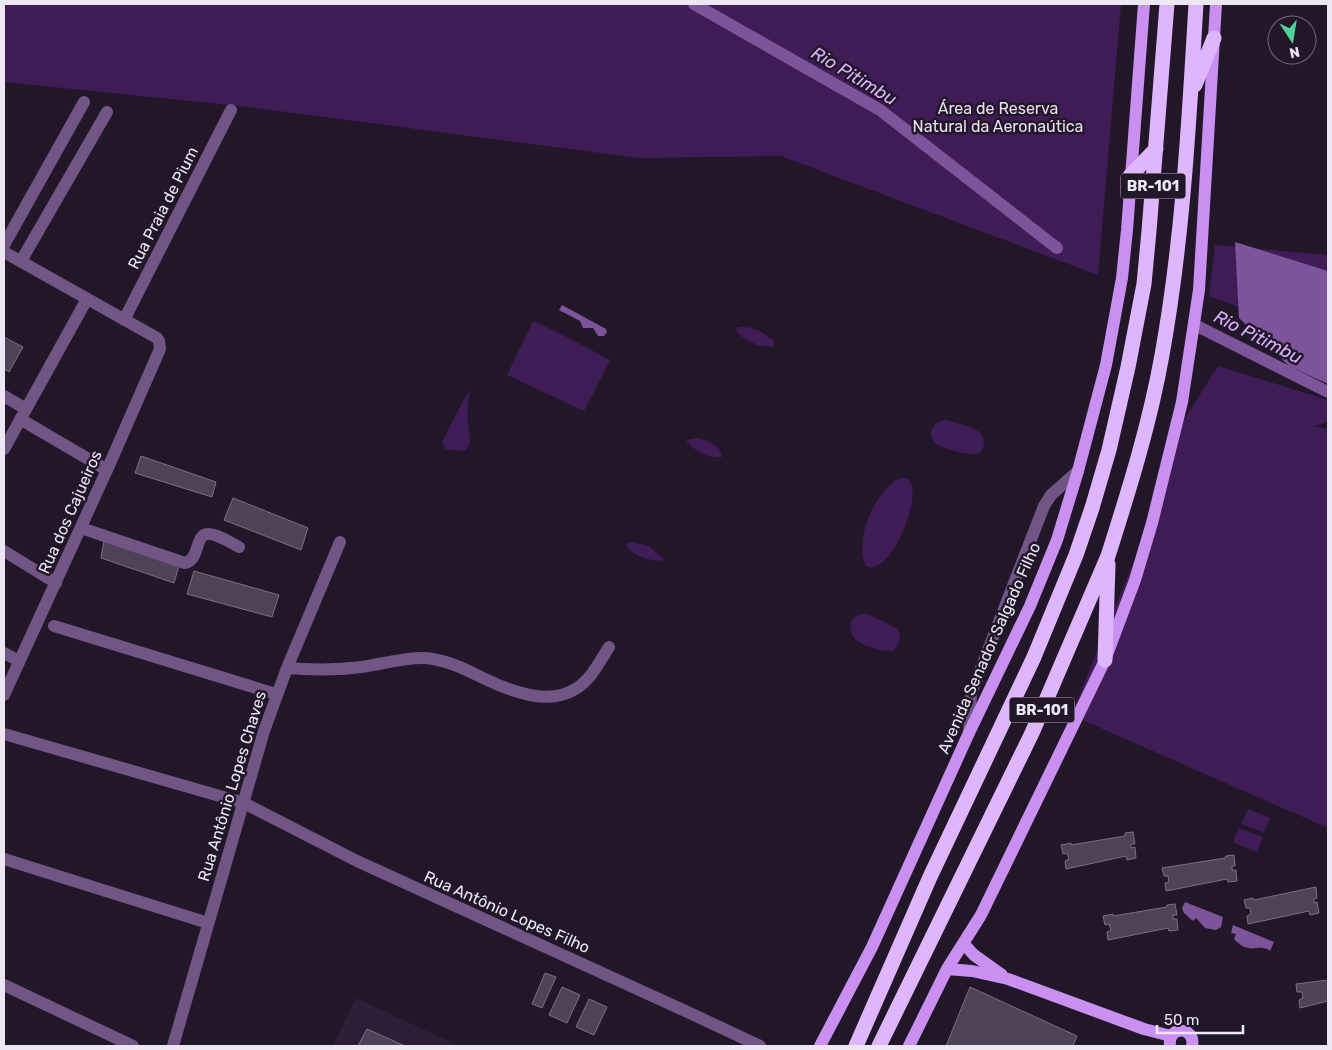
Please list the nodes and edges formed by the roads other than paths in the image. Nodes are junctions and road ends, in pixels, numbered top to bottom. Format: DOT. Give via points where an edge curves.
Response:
graph roads {
  1 [pos="1144,4"];
  2 [pos="1167,4"];
  3 [pos="1196,4"];
  4 [pos="1216,4"];
  5 [pos="1214,38"];
  6 [pos="1190,98"];
  7 [pos="84,102"];
  8 [pos="231,110"];
  9 [pos="107,112"];
  10 [pos="1156,149"];
  11 [pos="1130,176"];
  12 [pos="4,245"];
  13 [pos="4,252"];
  14 [pos="21,261"];
  15 [pos="87,299"];
  16 [pos="124,320"];
  17 [pos="4,396"];
  18 [pos="23,414"];
  19 [pos="4,449"];
  20 [pos="107,470"];
  21 [pos="1078,471"];
  22 [pos="81,528"];
  23 [pos="340,542"];
  24 [pos="239,546"];
  25 [pos="4,551"];
  26 [pos="1108,556"];
  27 [pos="56,583"];
  28 [pos="54,626"];
  29 [pos="610,647"];
  30 [pos="4,653"];
  31 [pos="1105,660"];
  32 [pos="19,661"];
  33 [pos="287,668"];
  34 [pos="276,694"];
  35 [pos="4,695"];
  36 [pos="4,734"];
  37 [pos="968,735"];
  38 [pos="244,803"];
  39 [pos="4,859"];
  40 [pos="208,923"];
  41 [pos="964,944"];
  42 [pos="947,969"];
  43 [pos="1008,979"];
  44 [pos="4,985"];
  45 [pos="1170,1042"];
  46 [pos="1195,1045"];
  47 [pos="133,1046"];
  48 [pos="173,1046"];
  49 [pos="760,1046"];
  50 [pos="820,1046"];
  51 [pos="856,1046"];
  52 [pos="879,1046"];
  53 [pos="909,1046"];
  1 -- 11 [label="main road, Avenida Senador Salgado Filho"];
  2 -- 10 [label="highway, BR-101"];
  3 -- 6 [label="highway, BR-101"];
  4 -- 5 [label="main road"];
  5 -- 6 [label="highway"];
  5 -- 31 [label="main road" via="1200,290 1182,402 1141,561"];
  6 -- 26 [label="highway, BR-101" via="1174,275 1161,357 1131,481"];
  7 -- 12 [label="street"];
  8 -- 16 [label="street, Rua Praia de Pium"];
  9 -- 14 [label="street"];
  10 -- 11 [label="highway"];
  10 -- 51 [label="highway, BR-101" via="1144,284 1109,450 1092,508 1034,657 930,877"];
  11 -- 21 [label="main road, Avenida Senador Salgado Filho" via="1118,297 1106,365"];
  13 -- 14 [label="street"];
  14 -- 15 [label="street"];
  15 -- 16 [label="street"];
  15 -- 18 [label="street"];
  16 -- 20 [label="street, Rua dos Cajueiros" via="157,338 160,349"];
  17 -- 18 [label="street"];
  18 -- 19 [label="street"];
  18 -- 20 [label="street"];
  20 -- 22 [label="street, Rua dos Cajueiros"];
  21 -- 37 [label="main road, Avenida Senador Salgado Filho" via="1057,540 1030,606"];
  21 -- 37 [label="street" via="1051,495 1044,506 971,694"];
  22 -- 24 [label="street" via="185,563 194,557 200,538 205,534"];
  22 -- 27 [label="street, Rua dos Cajueiros"];
  23 -- 33 [label="street, Rua Antônio Lopes Chaves"];
  25 -- 27 [label="street"];
  26 -- 31 [label="highway"];
  26 -- 52 [label="highway, BR-101" via="1032,733"];
  27 -- 32 [label="street, Rua dos Cajueiros"];
  28 -- 34 [label="street"];
  29 -- 33 [label="street" via="577,688 552,697 498,685 458,666 429,658 344,669"];
  30 -- 32 [label="street"];
  31 -- 41 [label="main road"];
  32 -- 35 [label="street, Rua dos Cajueiros"];
  33 -- 34 [label="street, Rua Antônio Lopes Chaves"];
  34 -- 38 [label="street, Rua Antônio Lopes Chaves"];
  36 -- 38 [label="street, Rua Antônio Lopes Filho"];
  37 -- 50 [label="main road, Avenida Senador Salgado Filho" via="872,947"];
  38 -- 40 [label="street, Rua Antônio Lopes Chaves"];
  38 -- 49 [label="street, Rua Antônio Lopes Filho" via="357,861"];
  39 -- 40 [label="street"];
  40 -- 48 [label="street, Rua Antônio Lopes Chaves"];
  41 -- 42 [label="main road"];
  41 -- 43 [label="main road" via="980,961"];
  42 -- 43 [label="main road"];
  42 -- 53 [label="main road"];
  43 -- 45 [label="main road" via="1144,1029"];
  44 -- 47 [label="street"];
  45 -- 46 [label="main road" via="1178,1031 1185,1031"];
}
